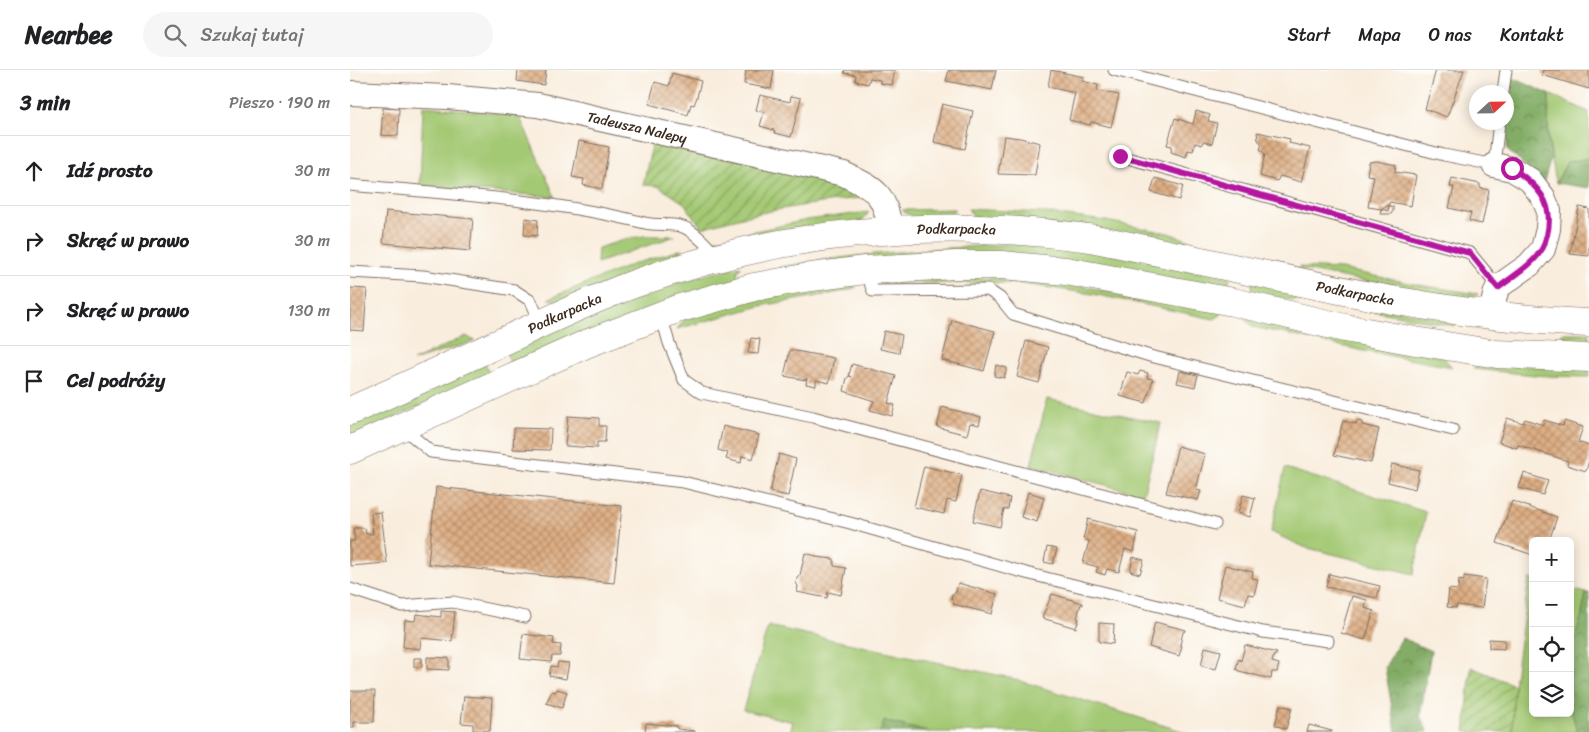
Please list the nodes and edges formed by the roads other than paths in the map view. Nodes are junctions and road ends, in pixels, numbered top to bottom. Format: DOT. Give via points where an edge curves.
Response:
graph roads {
  1 [pos="1114,70"];
  2 [pos="1506,70"];
  3 [pos="1504,85"];
  4 [pos="350,93"];
  5 [pos="1498,130"];
  6 [pos="1120,156"];
  7 [pos="1494,165"];
  8 [pos="350,185"];
  9 [pos="891,229"];
  10 [pos="821,237"];
  11 [pos="718,257"];
  12 [pos="865,270"];
  13 [pos="350,272"];
  14 [pos="763,286"];
  15 [pos="1498,288"];
  16 [pos="661,315"];
  17 [pos="1491,316"];
  18 [pos="1544,320"];
  19 [pos="1589,323"];
  20 [pos="541,324"];
  21 [pos="1466,349"];
  22 [pos="1589,358"];
  23 [pos="350,411"];
  24 [pos="402,427"];
  25 [pos="1453,430"];
  26 [pos="350,450"];
  27 [pos="1215,524"];
  28 [pos="350,588"];
  29 [pos="525,617"];
  30 [pos="1328,641"];
  1 -- 7 [label="lane"];
  2 -- 3 [label="lane"];
  4 -- 9 [label="street, Tadeusza Nalepy" via="538,105 844,174 875,189 884,204"];
  5 -- 7 [label="lane"];
  6 -- 15 [label="lane" via="1470,253"];
  7 -- 15 [label="street" via="1512,168 1530,180 1543,196 1549,211 1543,249 1529,265"];
  8 -- 11 [label="lane" via="498,199 684,228"];
  9 -- 10 [label="highway, Podkarpacka"];
  9 -- 17 [label="highway, Podkarpacka" via="1049,232 1412,304"];
  10 -- 11 [label="highway, Podkarpacka"];
  10 -- 14 [label="highway" via="798,256 753,267 750,277"];
  11 -- 20 [label="highway, Podkarpacka" via="634,284"];
  12 -- 14 [label="highway"];
  12 -- 21 [label="highway" via="1002,265 1066,271"];
  12 -- 25 [label="lane" via="872,292 988,290 1000,298 1013,314 1150,356"];
  13 -- 20 [label="lane" via="423,276 514,290 531,301"];
  14 -- 16 [label="highway"];
  15 -- 17 [label="street"];
  16 -- 24 [label="highway" via="586,344"];
  16 -- 27 [label="lane" via="684,380 702,393 813,417"];
  17 -- 18 [label="highway, Podkarpacka"];
  18 -- 19 [label="highway, Podkarpacka"];
  18 -- 21 [label="highway" via="1552,330 1547,339 1497,337"];
  20 -- 23 [label="highway, Podkarpacka"];
  21 -- 22 [label="highway" via="1496,354"];
  24 -- 26 [label="highway"];
  24 -- 30 [label="lane" via="430,452 683,482 1206,618 1263,632"];
  28 -- 29 [label="lane" via="402,606 452,602"];
}
